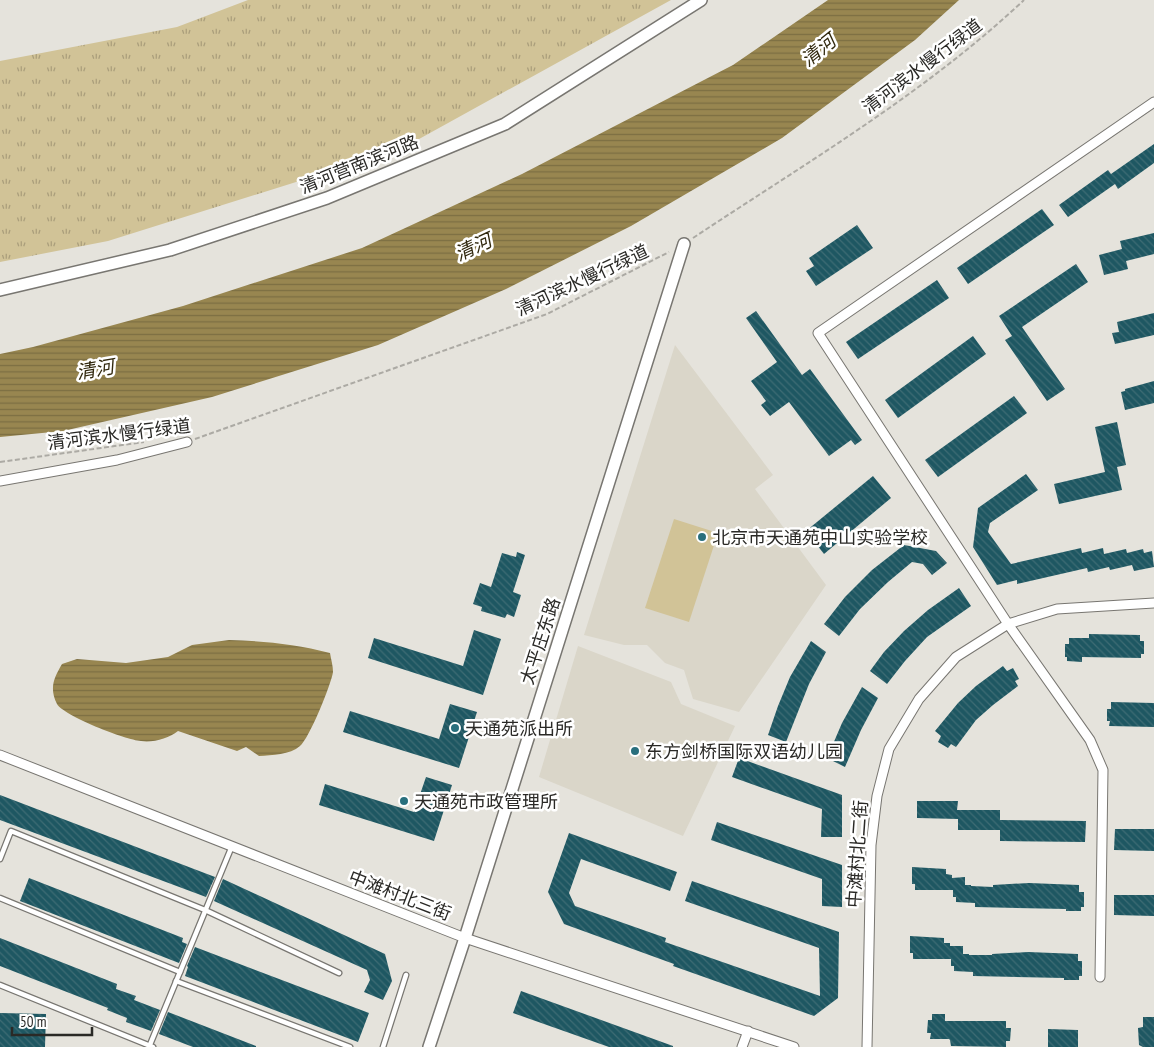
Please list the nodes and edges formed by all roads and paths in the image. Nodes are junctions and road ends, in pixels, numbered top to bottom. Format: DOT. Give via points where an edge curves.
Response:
graph roads {
  1 [pos="701,0"];
  2 [pos="1024,0"];
  3 [pos="1154,102"];
  4 [pos="684,244"];
  5 [pos="0,290"];
  6 [pos="152,441"];
  7 [pos="187,442"];
  8 [pos="0,462"];
  9 [pos="0,481"];
  10 [pos="1154,603"];
  11 [pos="1008,624"];
  12 [pos="0,755"];
  13 [pos="3,844"];
  14 [pos="232,846"];
  15 [pos="0,859"];
  16 [pos="0,898"];
  17 [pos="205,910"];
  18 [pos="465,938"];
  19 [pos="180,972"];
  20 [pos="338,973"];
  21 [pos="406,975"];
  22 [pos="1100,977"];
  23 [pos="176,981"];
  24 [pos="0,985"];
  25 [pos="748,1031"];
  26 [pos="151,1047"];
  27 [pos="350,1047"];
  28 [pos="383,1047"];
  29 [pos="429,1047"];
  30 [pos="742,1047"];
  31 [pos="794,1047"];
  32 [pos="867,1047"];
  1 -- 5 [label="street, 清河营南滨河路" via="505,124 336,194 170,250"];
  2 -- 4 [label="path, 清河滨水慢行绿道" via="915,91"];
  3 -- 11 [label="street" via="818,333"];
  4 -- 7 [label="path, 清河滨水慢行绿道" via="547,314"];
  4 -- 18 [label="street, 太平庄东路"];
  6 -- 8 [label="path, 清河滨水慢行绿道"];
  7 -- 9 [label="street" via="117,460"];
  10 -- 11 [label="street, 中滩村北二街" via="1057,609"];
  11 -- 22 [label="street" via="1090,740 1103,770"];
  11 -- 32 [label="street, 中滩村北二街" via="956,658 919,699 890,749 877,796 871,844"];
  12 -- 14 [label="street, 中滩村北三街"];
  13 -- 15 [label="lane"];
  13 -- 17 [label="lane" via="11,832"];
  14 -- 17 [label="lane"];
  14 -- 18 [label="street, 中滩村北三街"];
  16 -- 19 [label="lane"];
  17 -- 19 [label="lane"];
  17 -- 20 [label="lane"];
  18 -- 25 [label="street, 中滩村北三街"];
  18 -- 29 [label="street, 太平庄东路"];
  19 -- 23 [label="lane"];
  21 -- 28 [label="lane"];
  23 -- 26 [label="lane"];
  23 -- 27 [label="lane"];
  24 -- 26 [label="lane"];
  25 -- 30 [label="street"];
  25 -- 31 [label="street, 中滩村北三街"];
}
